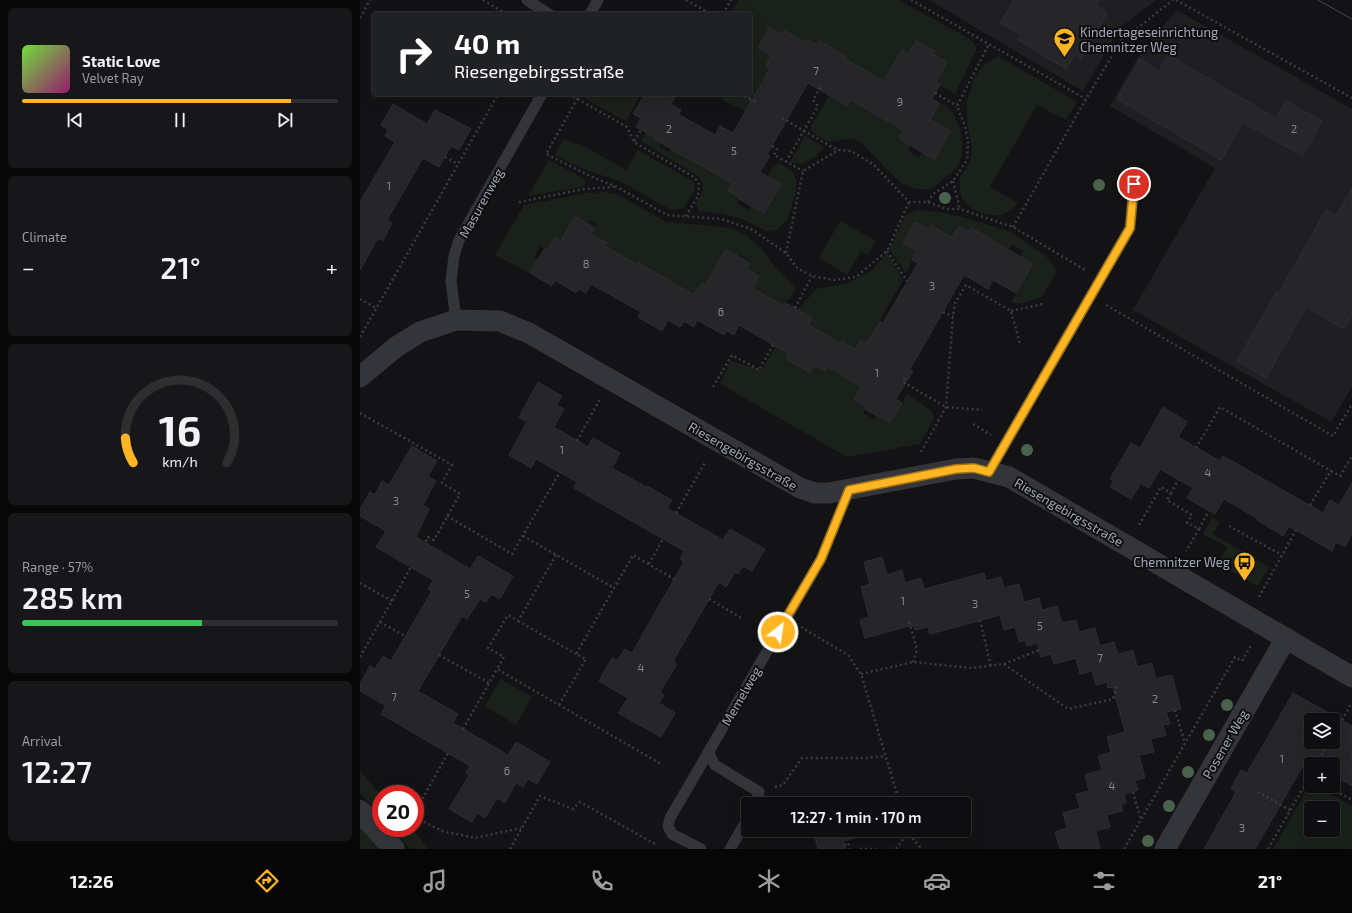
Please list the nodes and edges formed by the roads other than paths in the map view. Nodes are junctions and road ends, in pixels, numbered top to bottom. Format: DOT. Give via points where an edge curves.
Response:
graph roads {
  1 [pos="527,0"];
  2 [pos="598,0"];
  3 [pos="546,12"];
  4 [pos="591,12"];
  5 [pos="541,96"];
  6 [pos="1134,184"];
  7 [pos="456,320"];
  8 [pos="360,378"];
  9 [pos="989,472"];
  10 [pos="849,490"];
  11 [pos="1286,638"];
  12 [pos="1352,677"];
  13 [pos="708,752"];
  14 [pos="758,797"];
  15 [pos="360,811"];
  16 [pos="741,830"];
  17 [pos="394,849"];
  18 [pos="701,849"];
  19 [pos="730,849"];
  20 [pos="1164,849"];
  1 -- 3 [label="lane"];
  2 -- 4 [label="lane"];
  5 -- 7 [label="lane, Masurenweg" via="459,240 451,281"];
  6 -- 9 [label="lane" via="1130,228"];
  7 -- 8 [label="street, Riesengebirgsstraße" via="420,332 396,347"];
  7 -- 10 [label="street, Riesengebirgsstraße" via="500,321 529,333 800,488 815,493"];
  9 -- 10 [label="street, Riesengebirgsstraße" via="974,468 956,469"];
  9 -- 11 [label="street, Riesengebirgsstraße" via="1009,477 1022,484"];
  10 -- 13 [label="lane, Memelweg" via="821,559"];
  11 -- 12 [label="street, Riesengebirgsstraße"];
  11 -- 20 [label="street, Posener Weg"];
  13 -- 14 [label="lane" via="715,765 759,792"];
  13 -- 18 [label="lane, Memelweg" via="670,818 668,826 672,834"];
  15 -- 17 [label="street"];
  16 -- 19 [label="lane"];
}
